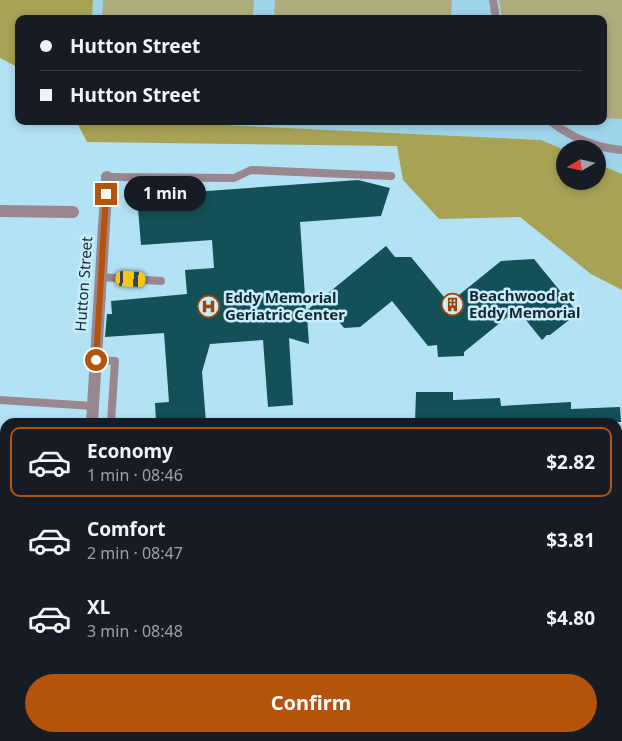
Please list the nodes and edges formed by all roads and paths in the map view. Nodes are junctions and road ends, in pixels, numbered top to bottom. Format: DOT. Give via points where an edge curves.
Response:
graph roads {
  1 [pos="493,0"];
  2 [pos="495,15"];
  3 [pos="555,125"];
  4 [pos="622,150"];
  5 [pos="391,176"];
  6 [pos="107,177"];
  7 [pos="0,211"];
  8 [pos="73,212"];
  9 [pos="101,277"];
  10 [pos="161,281"];
  11 [pos="96,360"];
  12 [pos="0,400"];
  13 [pos="93,406"];
  14 [pos="92,418"];
  15 [pos="111,418"];
  1 -- 2 [label="lane"];
  3 -- 4 [label="lane" via="581,140"];
  5 -- 6 [label="lane" via="251,170 234,178"];
  6 -- 9 [label="street, Hutton Street"];
  7 -- 8 [label="street"];
  9 -- 10 [label="lane"];
  9 -- 11 [label="street, Hutton Street"];
  11 -- 13 [label="street, Hutton Street"];
  11 -- 15 [label="lane" via="115,361"];
  12 -- 13 [label="lane"];
  13 -- 14 [label="street, Hutton Street"];
}
